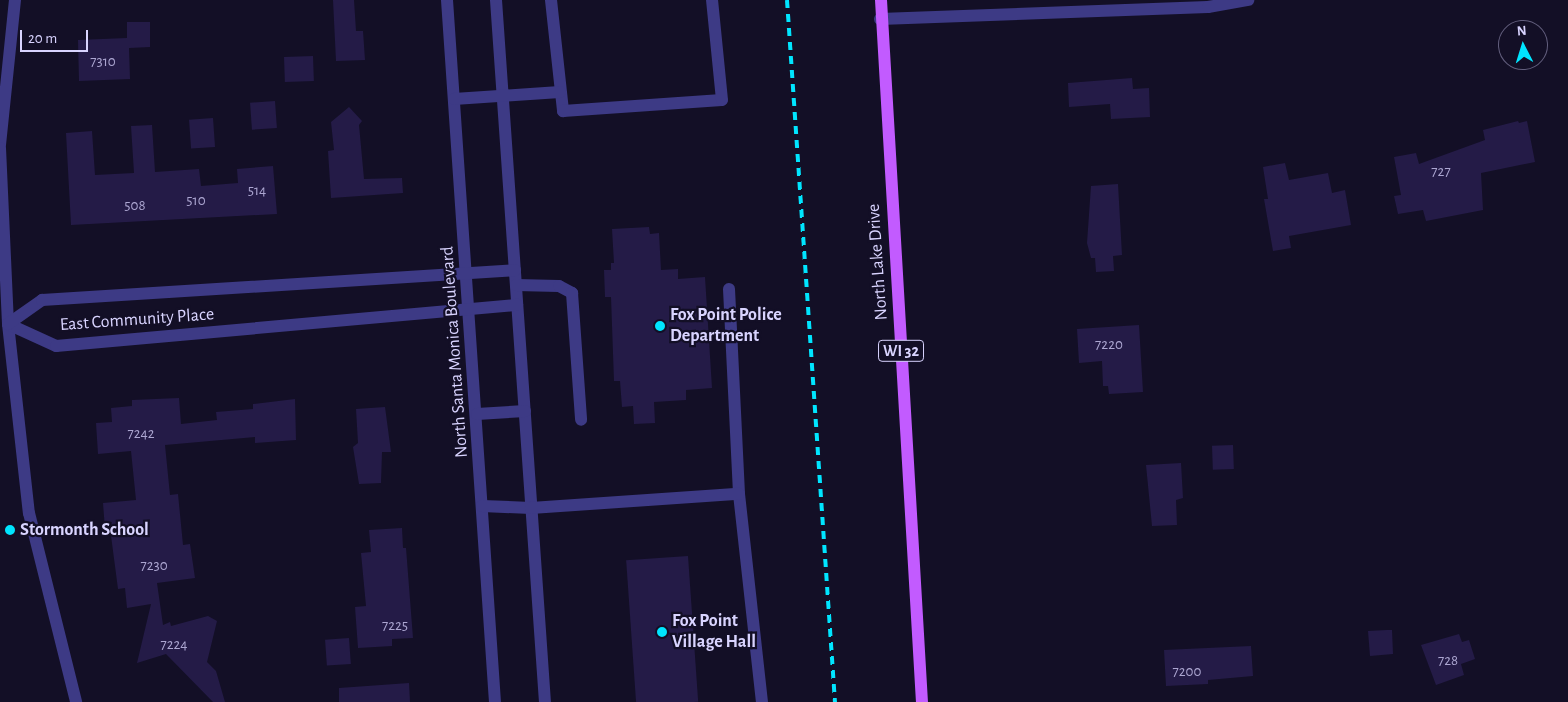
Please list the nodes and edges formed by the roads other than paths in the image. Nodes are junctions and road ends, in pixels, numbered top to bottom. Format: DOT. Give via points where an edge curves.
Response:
graph roads {
  1 [pos="15,0"];
  2 [pos="447,0"];
  3 [pos="496,0"];
  4 [pos="551,0"];
  5 [pos="712,0"];
  6 [pos="881,0"];
  7 [pos="1248,0"];
  8 [pos="880,19"];
  9 [pos="560,92"];
  10 [pos="502,94"];
  11 [pos="454,99"];
  12 [pos="0,146"];
  13 [pos="0,157"];
  14 [pos="515,270"];
  15 [pos="467,272"];
  16 [pos="516,285"];
  17 [pos="729,290"];
  18 [pos="517,305"];
  19 [pos="469,308"];
  20 [pos="8,324"];
  21 [pos="525,411"];
  22 [pos="477,414"];
  23 [pos="581,420"];
  24 [pos="739,494"];
  25 [pos="482,506"];
  26 [pos="531,508"];
  27 [pos="76,702"];
  28 [pos="495,702"];
  29 [pos="544,702"];
  30 [pos="762,702"];
  31 [pos="922,702"];
  1 -- 12 [label="street"];
  2 -- 11 [label="street, North Santa Monica Boulevard"];
  3 -- 10 [label="street"];
  4 -- 9 [label="street"];
  5 -- 9 [label="street" via="722,100 563,110"];
  6 -- 8 [label="main road, North Lake Drive / WI 32"];
  7 -- 8 [label="street" via="1208,7"];
  8 -- 31 [label="main road, North Lake Drive / WI 32"];
  9 -- 10 [label="street"];
  10 -- 11 [label="street"];
  10 -- 14 [label="street"];
  11 -- 15 [label="street, North Santa Monica Boulevard"];
  12 -- 13 [label="street"];
  13 -- 20 [label="street"];
  14 -- 15 [label="street, East Community Place"];
  14 -- 16 [label="street"];
  15 -- 19 [label="street, North Santa Monica Boulevard"];
  15 -- 20 [label="street, East Community Place" via="42,300"];
  16 -- 18 [label="street"];
  16 -- 23 [label="street" via="559,286 572,293"];
  17 -- 24 [label="street"];
  18 -- 19 [label="street, East Community Place"];
  18 -- 21 [label="street"];
  19 -- 20 [label="street, East Community Place" via="56,346"];
  19 -- 22 [label="street, North Santa Monica Boulevard"];
  20 -- 27 [label="street" via="29,513"];
  21 -- 22 [label="street"];
  21 -- 26 [label="street"];
  22 -- 25 [label="street, North Santa Monica Boulevard"];
  24 -- 26 [label="street"];
  24 -- 30 [label="street"];
  25 -- 26 [label="street"];
  25 -- 28 [label="street, North Santa Monica Boulevard"];
  26 -- 29 [label="street"];
}
